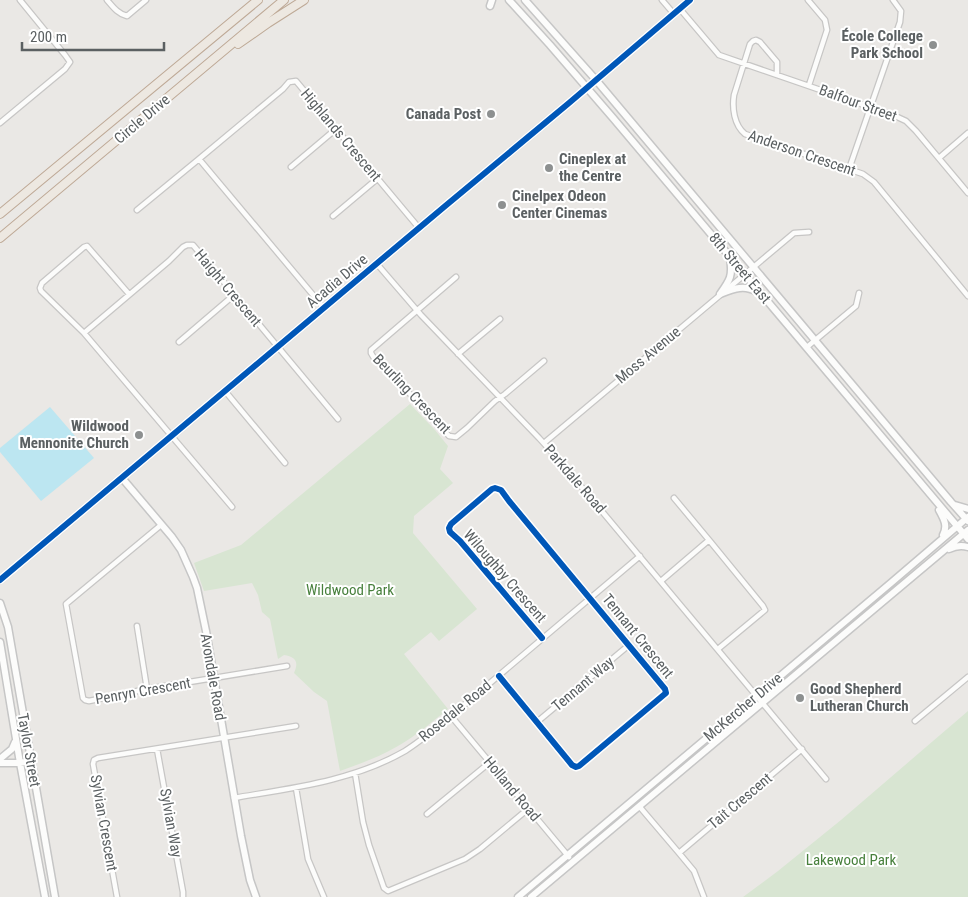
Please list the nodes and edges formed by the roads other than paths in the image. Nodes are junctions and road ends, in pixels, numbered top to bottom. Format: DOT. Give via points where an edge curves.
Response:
graph roads {
  1 [pos="20,0"];
  2 [pos="107,0"];
  3 [pos="146,0"];
  4 [pos="250,0"];
  5 [pos="258,0"];
  6 [pos="284,0"];
  7 [pos="304,0"];
  8 [pos="509,0"];
  9 [pos="525,0"];
  10 [pos="662,0"];
  11 [pos="690,0"];
  12 [pos="808,0"];
  13 [pos="893,0"];
  14 [pos="680,8"];
  15 [pos="674,14"];
  16 [pos="223,29"];
  17 [pos="744,64"];
  18 [pos="777,74"];
  19 [pos="188,80"];
  20 [pos="596,80"];
  21 [pos="809,85"];
  22 [pos="587,88"];
  23 [pos="870,107"];
  24 [pos="0,123"];
  25 [pos="336,129"];
  26 [pos="968,134"];
  27 [pos="938,158"];
  28 [pos="199,159"];
  29 [pos="291,167"];
  30 [pos="849,169"];
  31 [pos="377,179"];
  32 [pos="968,192"];
  33 [pos="137,210"];
  34 [pos="0,214"];
  35 [pos="333,216"];
  36 [pos="418,228"];
  37 [pos="809,232"];
  38 [pos="0,239"];
  39 [pos="730,256"];
  40 [pos="377,264"];
  41 [pos="753,268"];
  42 [pos="745,275"];
  43 [pos="456,277"];
  44 [pos="859,293"];
  45 [pos="129,294"];
  46 [pos="720,294"];
  47 [pos="761,294"];
  48 [pos="234,295"];
  49 [pos="968,296"];
  50 [pos="324,308"];
  51 [pos="417,310"];
  52 [pos="500,319"];
  53 [pos="84,333"];
  54 [pos="815,340"];
  55 [pos="179,342"];
  56 [pos="278,347"];
  57 [pos="807,347"];
  58 [pos="458,354"];
  59 [pos="544,362"];
  60 [pos="225,391"];
  61 [pos="500,397"];
  62 [pos="338,418"];
  63 [pos="172,435"];
  64 [pos="544,443"];
  65 [pos="284,463"];
  66 [pos="122,478"];
  67 [pos="930,494"];
  68 [pos="674,498"];
  69 [pos="951,502"];
  70 [pos="232,507"];
  71 [pos="968,509"];
  72 [pos="967,519"];
  73 [pos="161,525"];
  74 [pos="957,526"];
  75 [pos="967,534"];
  76 [pos="709,540"];
  77 [pos="940,541"];
  78 [pos="968,547"];
  79 [pos="941,553"];
  80 [pos="640,556"];
  81 [pos="0,580"];
  82 [pos="661,581"];
  83 [pos="590,598"];
  84 [pos="0,603"];
  85 [pos="137,626"];
  86 [pos="542,638"];
  87 [pos="0,642"];
  88 [pos="629,645"];
  89 [pos="718,649"];
  90 [pos="287,666"];
  91 [pos="498,676"];
  92 [pos="968,677"];
  93 [pos="214,678"];
  94 [pos="147,689"];
  95 [pos="757,696"];
  96 [pos="762,703"];
  97 [pos="451,716"];
  98 [pos="915,721"];
  99 [pos="537,722"];
  100 [pos="296,726"];
  101 [pos="16,738"];
  102 [pos="224,738"];
  103 [pos="158,749"];
  104 [pos="802,749"];
  105 [pos="0,761"];
  106 [pos="30,761"];
  107 [pos="20,763"];
  108 [pos="490,763"];
  109 [pos="355,773"];
  110 [pos="826,778"];
  111 [pos="296,788"];
  112 [pos="234,798"];
  113 [pos="639,806"];
  114 [pos="528,809"];
  115 [pos="427,814"];
  116 [pos="679,853"];
  117 [pos="567,855"];
  118 [pos="573,862"];
  119 [pos="45,897"];
  120 [pos="55,897"];
  121 [pos="117,897"];
  122 [pos="183,897"];
  123 [pos="256,897"];
  124 [pos="324,897"];
  125 [pos="518,897"];
  126 [pos="531,897"];
  127 [pos="704,897"];
  1 -- 24 [label="street" via="70,62"];
  2 -- 3 [label="street" via="116,11 127,16"];
  4 -- 16 [label="highway"];
  5 -- 16 [label="highway, Circle Drive"];
  6 -- 19 [label="highway, Circle Drive"];
  7 -- 19 [label="highway"];
  8 -- 22 [label="main road, 8th Street East"];
  9 -- 20 [label="main road, 8th Street East"];
  10 -- 15 [label="street"];
  11 -- 14 [label="main road, Acadia Drive"];
  12 -- 21 [label="street" via="825,20 827,30"];
  13 -- 23 [label="street" via="901,11 900,22"];
  14 -- 15 [label="main road, Acadia Drive"];
  14 -- 17 [label="street, Balfour Street" via="719,54"];
  15 -- 20 [label="main road, Acadia Drive"];
  16 -- 34 [label="highway, Circle Drive"];
  17 -- 18 [label="street, Balfour Street"];
  17 -- 18 [label="street" via="750,44 758,40 777,62"];
  17 -- 30 [label="street, Anderson Crescent" via="733,101 739,129 745,134"];
  18 -- 21 [label="street, Balfour Street"];
  19 -- 38 [label="highway, Circle Drive"];
  20 -- 22 [label="main road, Acadia Drive"];
  20 -- 41 [label="main road, 8th Street East"];
  21 -- 23 [label="street, Balfour Street"];
  22 -- 36 [label="main road, Acadia Drive"];
  22 -- 39 [label="main road, 8th Street East"];
  23 -- 27 [label="street, Balfour Street" via="906,121"];
  23 -- 30 [label="street"];
  25 -- 28 [label="street, Highlands Crescent" via="296,81 289,82"];
  25 -- 29 [label="street"];
  25 -- 31 [label="street, Highlands Crescent"];
  26 -- 27 [label="street"];
  27 -- 32 [label="street, Balfour Street"];
  28 -- 33 [label="street"];
  28 -- 50 [label="street"];
  30 -- 49 [label="street, Anderson Crescent" via="874,182"];
  31 -- 35 [label="street"];
  31 -- 36 [label="street, Highlands Crescent"];
  36 -- 40 [label="main road, Acadia Drive"];
  37 -- 41 [label="street, Moss Avenue" via="794,233"];
  39 -- 42 [label="main road, 8th Street East"];
  39 -- 46 [label="main road" via="731,275"];
  40 -- 50 [label="main road, Acadia Drive"];
  40 -- 51 [label="street, Parkdale Road"];
  41 -- 42 [label="street, Moss Avenue"];
  41 -- 54 [label="main road, 8th Street East"];
  42 -- 46 [label="street, Moss Avenue"];
  42 -- 47 [label="main road, 8th Street East"];
  43 -- 51 [label="street"];
  44 -- 54 [label="street" via="856,306"];
  45 -- 48 [label="street, Haight Crescent" via="190,244"];
  45 -- 53 [label="street, Haight Crescent"];
  45 -- 53 [label="street" via="87,246 42,283 41,291"];
  46 -- 47 [label="main road" via="744,287"];
  46 -- 64 [label="street, Moss Avenue"];
  47 -- 57 [label="main road, 8th Street East"];
  48 -- 55 [label="street"];
  48 -- 56 [label="street, Haight Crescent"];
  50 -- 56 [label="main road, Acadia Drive"];
  51 -- 58 [label="street, Parkdale Road"];
  51 -- 61 [label="street, Beurling Crescent" via="373,348 371,354 374,358 449,436 456,437"];
  52 -- 58 [label="street"];
  53 -- 63 [label="street"];
  54 -- 57 [label="street"];
  54 -- 69 [label="main road, 8th Street East"];
  56 -- 60 [label="main road, Acadia Drive"];
  56 -- 62 [label="street, Haight Crescent"];
  57 -- 67 [label="main road, 8th Street East"];
  58 -- 61 [label="street, Parkdale Road"];
  59 -- 61 [label="street"];
  60 -- 63 [label="main road, Acadia Drive"];
  60 -- 65 [label="street"];
  61 -- 64 [label="street, Parkdale Road"];
  63 -- 66 [label="main road, Acadia Drive"];
  63 -- 70 [label="street"];
  64 -- 80 [label="street, Parkdale Road"];
  66 -- 73 [label="main road, Avondale Road"];
  66 -- 81 [label="main road, Acadia Drive"];
  67 -- 74 [label="main road, 8th Street East"];
  67 -- 77 [label="main road" via="945,520 946,530"];
  68 -- 76 [label="street"];
  69 -- 71 [label="main road"];
  69 -- 72 [label="main road, 8th Street East"];
  72 -- 74 [label="main road, McKercher Drive"];
  73 -- 93 [label="main road, Avondale Road" via="181,550 191,571"];
  73 -- 94 [label="street, Penryn Crescent" via="66,604 83,698 88,701"];
  74 -- 75 [label="main road, 8th Street East"];
  74 -- 77 [label="main road, McKercher Drive"];
  75 -- 79 [label="main road, McKercher Drive"];
  76 -- 82 [label="street"];
  76 -- 89 [label="street" via="765,610"];
  77 -- 95 [label="main road, McKercher Drive"];
  78 -- 79 [label="main road" via="954,546"];
  79 -- 96 [label="main road, McKercher Drive"];
  80 -- 82 [label="street, Parkdale Road"];
  80 -- 83 [label="street, Rosedale Road"];
  82 -- 89 [label="street, Parkdale Road"];
  83 -- 86 [label="street, Rosedale Road"];
  83 -- 86 [label="street, Wiloughby Crescent" via="501,490 495,488 470,508 451,524 450,532"];
  83 -- 88 [label="street, Tennant Crescent"];
  84 -- 106 [label="main road, Taylor Street" via="8,627"];
  85 -- 94 [label="street"];
  86 -- 91 [label="street, Rosedale Road"];
  87 -- 101 [label="main road, Taylor Street"];
  88 -- 99 [label="street, Tennant Way"];
  88 -- 99 [label="street, Tennant Crescent" via="666,693 579,766 572,765"];
  89 -- 95 [label="street, Parkdale Road"];
  90 -- 93 [label="street, Penryn Crescent"];
  91 -- 97 [label="street, Rosedale Road"];
  91 -- 99 [label="street, Tennant Crescent"];
  92 -- 98 [label="street"];
  93 -- 94 [label="street, Penryn Crescent"];
  93 -- 102 [label="main road, Avondale Road"];
  95 -- 96 [label="street, Parkdale Road"];
  95 -- 117 [label="main road, McKercher Drive"];
  96 -- 104 [label="street"];
  96 -- 113 [label="main road, McKercher Drive"];
  97 -- 108 [label="street, Holland Road"];
  97 -- 109 [label="street, Rosedale Road" via="404,751"];
  100 -- 102 [label="street, Sylvian Crescent"];
  101 -- 105 [label="main road" via="12,749"];
  101 -- 107 [label="main road, Taylor Street"];
  102 -- 103 [label="street, Sylvian Crescent"];
  102 -- 112 [label="main road, Avondale Road"];
  103 -- 121 [label="street, Sylvian Crescent" via="94,760"];
  103 -- 122 [label="street, Sylvian Way"];
  104 -- 110 [label="street"];
  104 -- 116 [label="street, Tait Crescent"];
  105 -- 107 [label="main road"];
  106 -- 107 [label="main road"];
  106 -- 120 [label="main road, Taylor Street"];
  107 -- 119 [label="main road, Taylor Street"];
  108 -- 114 [label="street, Holland Road"];
  108 -- 115 [label="street"];
  109 -- 111 [label="street, Rosedale Road"];
  109 -- 114 [label="street" via="369,845 384,888 388,891 465,859"];
  111 -- 112 [label="street, Rosedale Road"];
  111 -- 124 [label="street" via="308,859"];
  112 -- 123 [label="main road, Avondale Road"];
  113 -- 116 [label="street"];
  113 -- 118 [label="main road, McKercher Drive"];
  114 -- 117 [label="street, Holland Road"];
  116 -- 127 [label="street" via="694,871"];
  117 -- 118 [label="street, Holland Road"];
  117 -- 125 [label="main road, McKercher Drive"];
  118 -- 126 [label="main road, McKercher Drive"];
}
